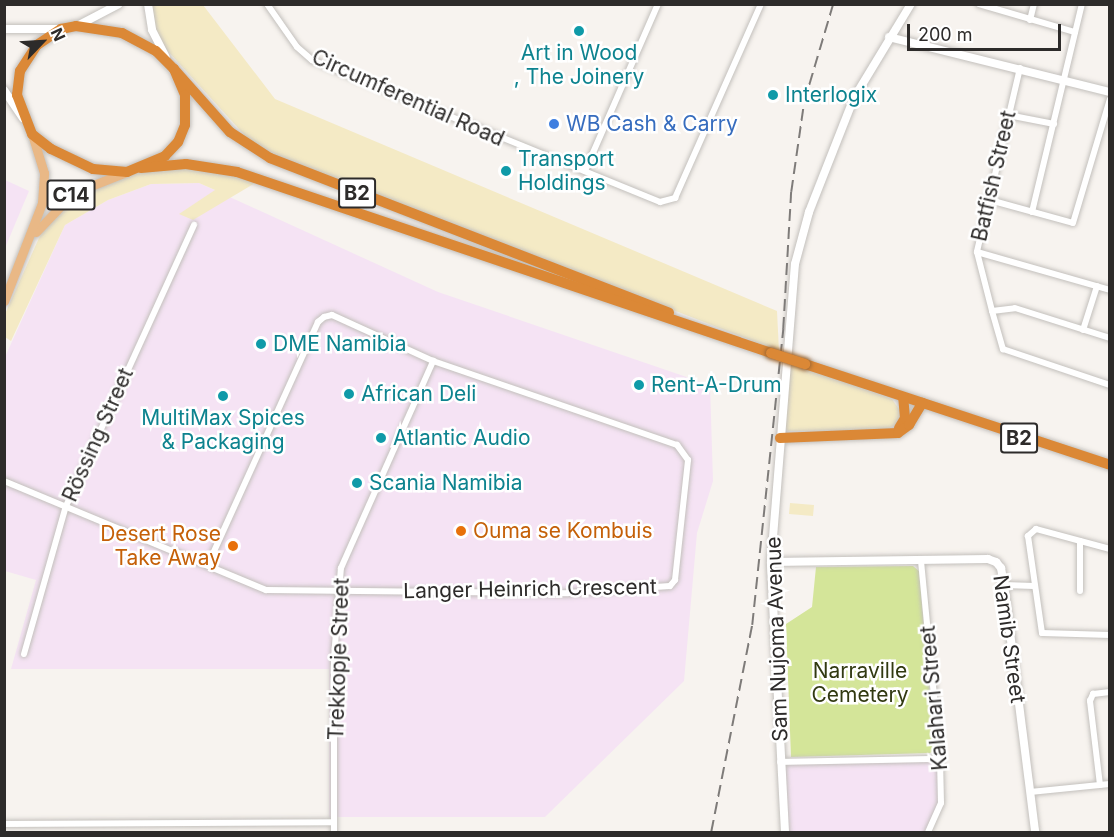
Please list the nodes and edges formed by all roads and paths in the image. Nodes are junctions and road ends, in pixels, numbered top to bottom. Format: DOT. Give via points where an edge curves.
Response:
graph roads {
  1 [pos="119,4"];
  2 [pos="148,4"];
  3 [pos="267,4"];
  4 [pos="658,4"];
  5 [pos="761,4"];
  6 [pos="911,4"];
  7 [pos="979,4"];
  8 [pos="1034,4"];
  9 [pos="1082,4"];
  10 [pos="1030,20"];
  11 [pos="76,26"];
  12 [pos="4,29"];
  13 [pos="61,29"];
  14 [pos="1075,32"];
  15 [pos="889,37"];
  16 [pos="170,65"];
  17 [pos="1020,68"];
  18 [pos="1066,80"];
  19 [pos="4,90"];
  20 [pos="1110,92"];
  21 [pos="1110,99"];
  22 [pos="1008,115"];
  23 [pos="24,121"];
  24 [pos="1054,124"];
  25 [pos="32,134"];
  26 [pos="141,168"];
  27 [pos="585,171"];
  28 [pos="127,172"];
  29 [pos="986,199"];
  30 [pos="1032,212"];
  31 [pos="194,225"];
  32 [pos="31,239"];
  33 [pos="977,252"];
  34 [pos="1097,286"];
  35 [pos="1110,290"];
  36 [pos="4,301"];
  37 [pos="992,311"];
  38 [pos="1083,330"];
  39 [pos="708,332"];
  40 [pos="1110,338"];
  41 [pos="433,362"];
  42 [pos="1110,385"];
  43 [pos="903,398"];
  44 [pos="922,403"];
  45 [pos="895,433"];
  46 [pos="780,438"];
  47 [pos="1110,467"];
  48 [pos="4,481"];
  49 [pos="66,506"];
  50 [pos="1080,541"];
  51 [pos="1110,549"];
  52 [pos="921,561"];
  53 [pos="771,562"];
  54 [pos="208,564"];
  55 [pos="1004,585"];
  56 [pos="1034,586"];
  57 [pos="337,591"];
  58 [pos="1080,591"];
  59 [pos="1110,635"];
  60 [pos="24,654"];
  61 [pos="1110,692"];
  62 [pos="940,759"];
  63 [pos="780,762"];
  64 [pos="1110,784"];
  65 [pos="1100,785"];
  66 [pos="1030,792"];
  67 [pos="334,822"];
  68 [pos="5,824"];
  69 [pos="7,832"];
  70 [pos="334,832"];
  71 [pos="785,832"];
  72 [pos="928,832"];
  73 [pos="1035,832"];
  1 -- 11 [label="street"];
  2 -- 16 [label="street" via="152,30"];
  3 -- 27 [label="street, Circumferential Road" via="297,47 312,60"];
  4 -- 27 [label="street"];
  5 -- 27 [label="street, Circumferential Road" via="675,198 660,202"];
  6 -- 15 [label="street, Sam Nujoma Avenue"];
  7 -- 10 [label="street"];
  8 -- 10 [label="street"];
  9 -- 14 [label="street"];
  10 -- 14 [label="street"];
  11 -- 13 [label="highway"];
  11 -- 16 [label="highway" via="122,33"];
  12 -- 13 [label="street"];
  13 -- 23 [label="highway" via="37,45 20,71 17,94"];
  14 -- 18 [label="street"];
  15 -- 17 [label="street"];
  15 -- 46 [label="street, Sam Nujoma Avenue" via="854,98 831,151 797,258"];
  16 -- 26 [label="highway" via="185,95 185,125 178,142 165,156"];
  16 -- 39 [label="highway, B2" via="230,132 270,159 677,316"];
  17 -- 18 [label="street"];
  17 -- 22 [label="street, Batfish Street"];
  18 -- 20 [label="street"];
  18 -- 24 [label="street"];
  19 -- 23 [label="street"];
  21 -- 30 [label="street" via="1076,221 1070,224"];
  22 -- 24 [label="street"];
  22 -- 29 [label="street, Batfish Street"];
  23 -- 25 [label="highway"];
  24 -- 30 [label="street"];
  25 -- 28 [label="highway" via="77,163"];
  25 -- 32 [label="main road, C14" via="41,159 44,186"];
  26 -- 28 [label="highway"];
  26 -- 39 [label="highway, B2" via="186,164 227,169"];
  28 -- 32 [label="main road, C14" via="73,193"];
  29 -- 30 [label="street"];
  29 -- 33 [label="street, Batfish Street"];
  31 -- 49 [label="street, Rössing Street"];
  32 -- 36 [label="main road, C14"];
  33 -- 34 [label="street"];
  33 -- 37 [label="street, Batfish Street"];
  34 -- 35 [label="street"];
  34 -- 38 [label="street"];
  37 -- 38 [label="street" via="1015,308"];
  37 -- 42 [label="street, Batfish Street" via="1003,349"];
  38 -- 40 [label="street"];
  39 -- 43 [label="highway, B2, bridge"];
  41 -- 54 [label="street, Langer Heinrich Crescent" via="332,315 318,322"];
  41 -- 57 [label="street, Trekkopje Street" via="341,568"];
  41 -- 57 [label="street, Langer Heinrich Crescent" via="677,445 685,452 688,460 675,580 662,589 568,593"];
  43 -- 44 [label="highway, B2"];
  43 -- 45 [label="highway" via="905,418"];
  44 -- 45 [label="highway" via="909,425"];
  44 -- 47 [label="highway, B2"];
  45 -- 46 [label="highway"];
  46 -- 53 [label="street, Sam Nujoma Avenue"];
  48 -- 49 [label="street, Langer Heinrich Crescent"];
  49 -- 54 [label="street, Langer Heinrich Crescent"];
  49 -- 60 [label="street, Rössing Street"];
  50 -- 51 [label="street"];
  50 -- 56 [label="street" via="1032,530 1028,536"];
  50 -- 58 [label="street"];
  52 -- 53 [label="street, Namib Street"];
  52 -- 55 [label="street, Namib Street" via="988,559 1001,568"];
  52 -- 62 [label="street, Kalahari Street"];
  53 -- 63 [label="street, Sam Nujoma Avenue"];
  54 -- 57 [label="street, Langer Heinrich Crescent" via="266,590"];
  55 -- 56 [label="street"];
  55 -- 66 [label="street, Namib Street"];
  56 -- 59 [label="street" via="1042,633"];
  57 -- 67 [label="street, Trekkopje Street"];
  61 -- 65 [label="street" via="1093,694 1090,701"];
  62 -- 63 [label="street"];
  62 -- 72 [label="street, Kalahari Street" via="941,802"];
  63 -- 71 [label="street, Sam Nujoma Avenue"];
  64 -- 65 [label="street"];
  65 -- 66 [label="street"];
  66 -- 73 [label="street, Namib Street"];
  67 -- 68 [label="street"];
  67 -- 70 [label="street, Trekkopje Street"];
  68 -- 69 [label="street"];
}
